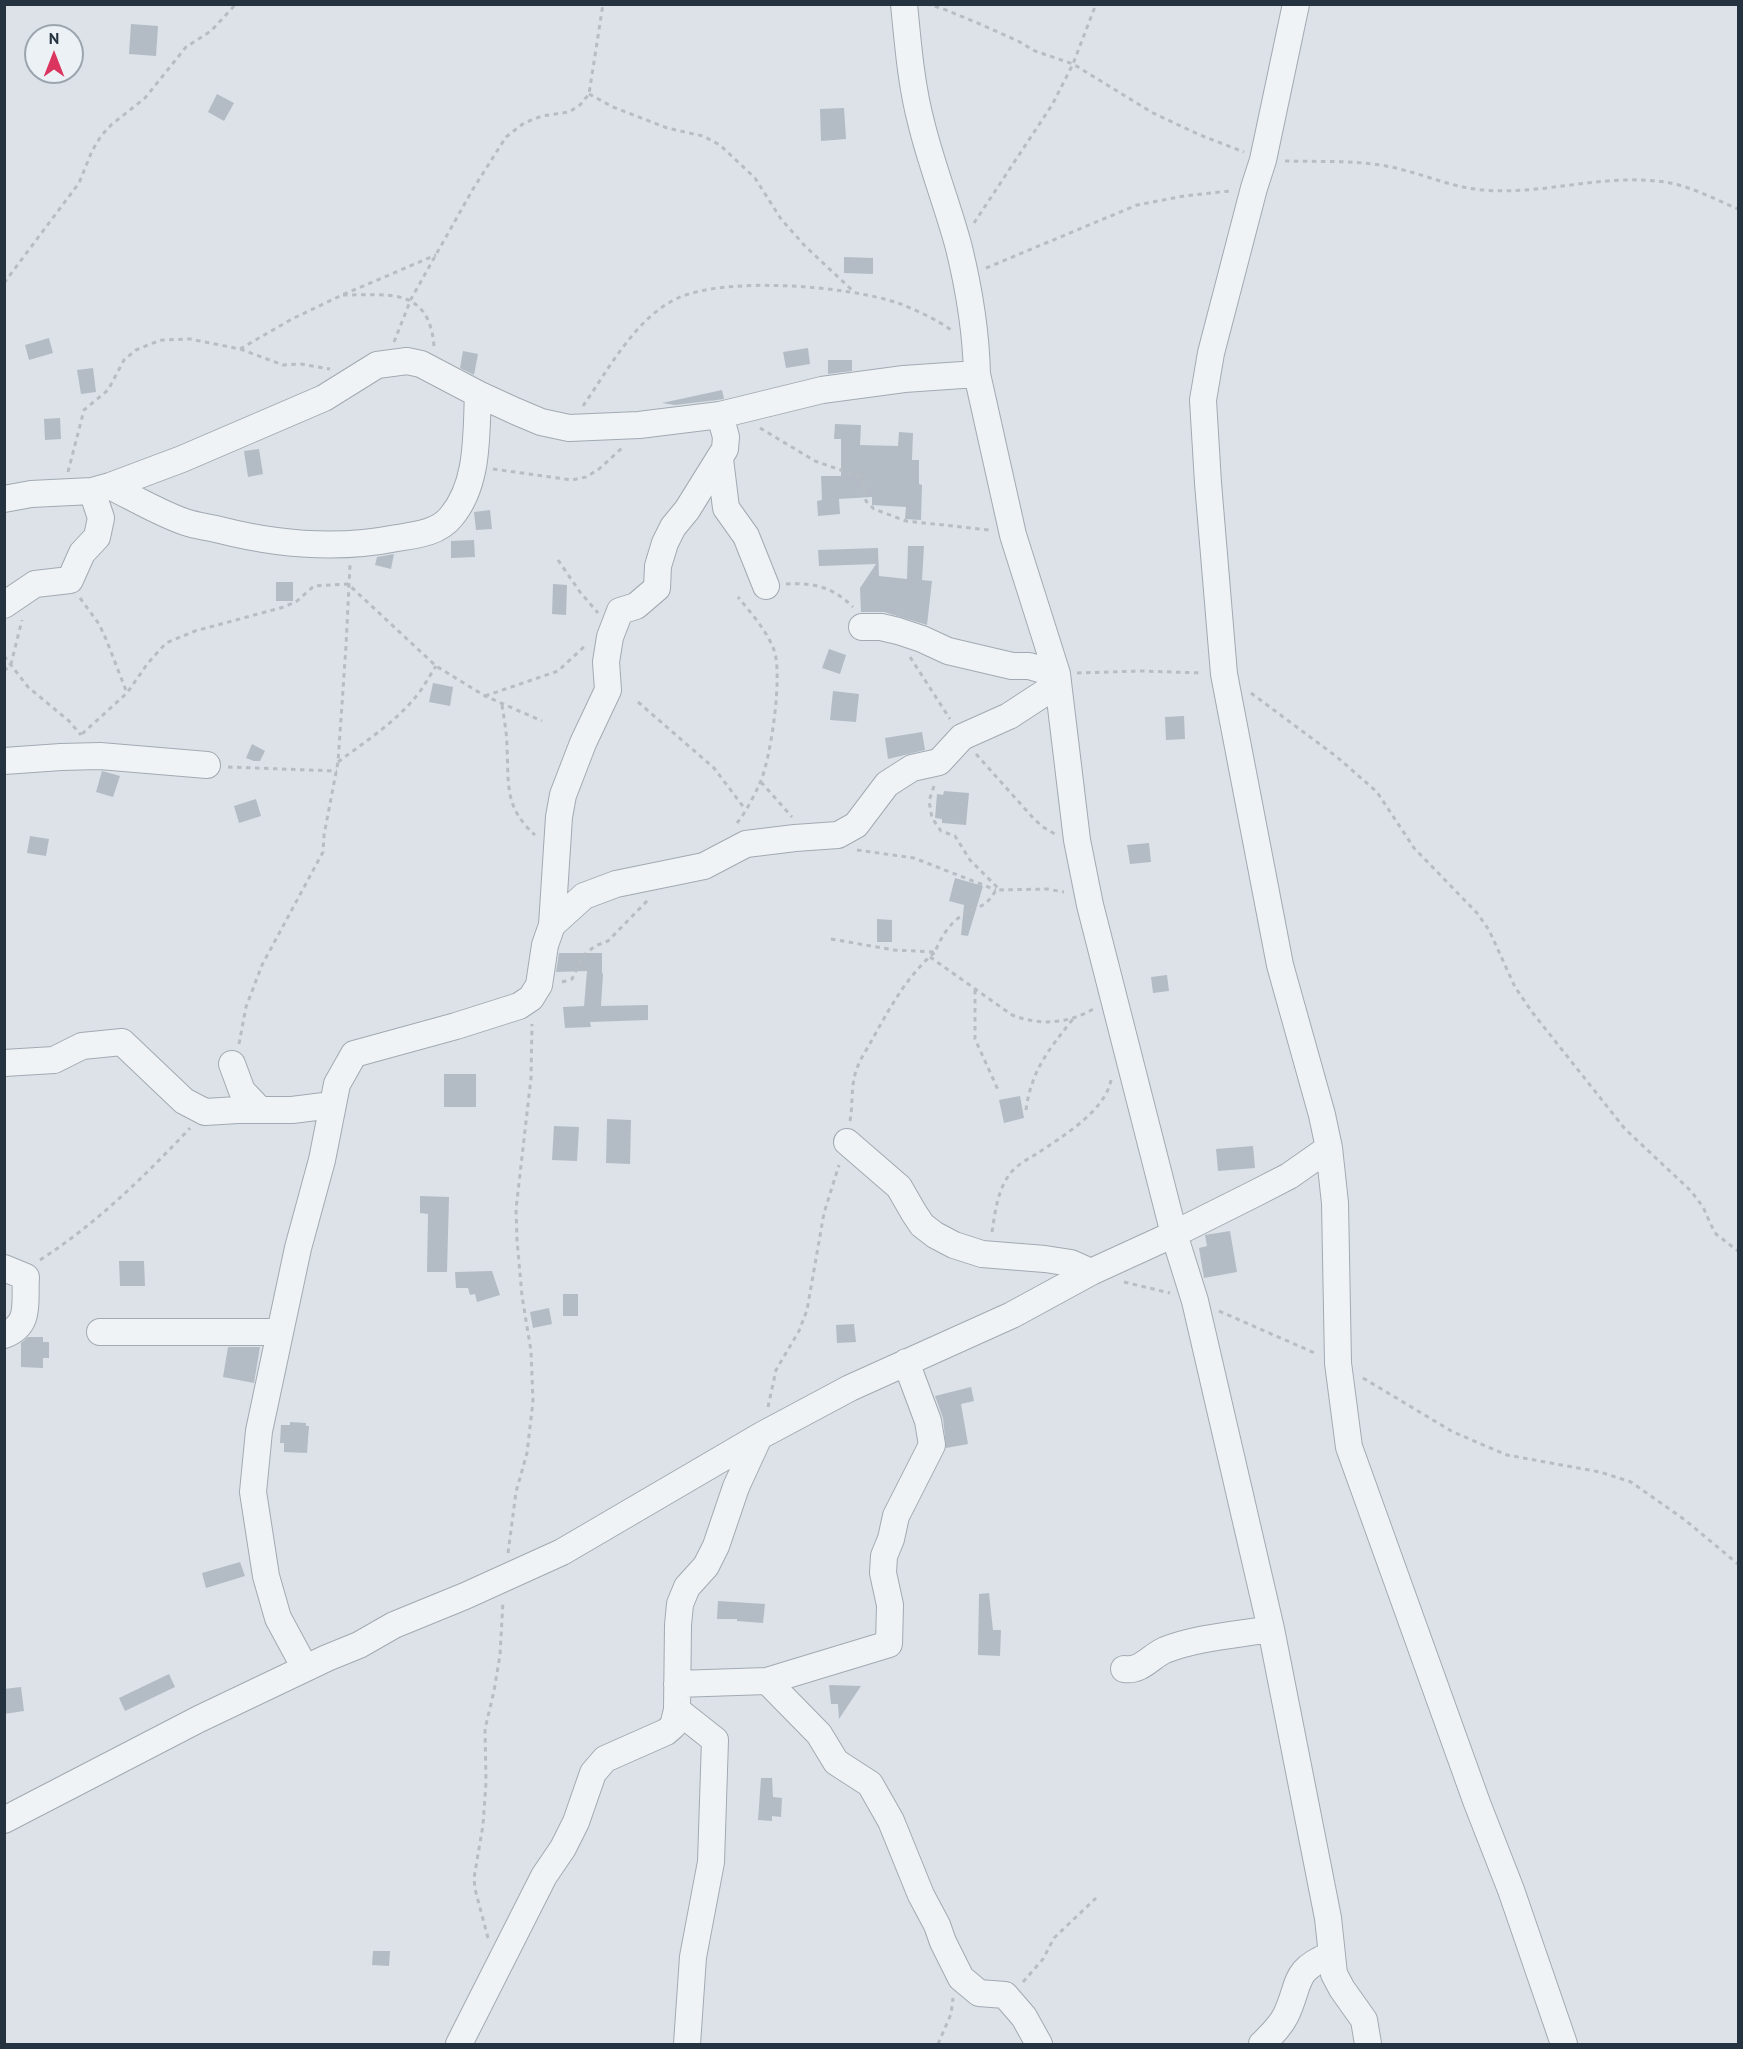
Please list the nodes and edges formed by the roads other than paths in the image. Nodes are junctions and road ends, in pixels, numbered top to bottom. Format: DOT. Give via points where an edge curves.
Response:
graph roads {
  1 [pos="904,4"];
  2 [pos="1296,4"];
  3 [pos="977,374"];
  4 [pos="478,394"];
  5 [pos="728,413"];
  6 [pos="720,459"];
  7 [pos="101,489"];
  8 [pos="4,499"];
  9 [pos="766,586"];
  10 [pos="4,605"];
  11 [pos="862,627"];
  12 [pos="1058,679"];
  13 [pos="4,761"];
  14 [pos="207,765"];
  15 [pos="552,925"];
  16 [pos="4,1063"];
  17 [pos="232,1064"];
  18 [pos="332,1105"];
  19 [pos="260,1110"];
  20 [pos="847,1142"];
  21 [pos="1329,1148"];
  22 [pos="1174,1234"];
  23 [pos="11,1271"];
  24 [pos="1091,1272"];
  25 [pos="100,1332"];
  26 [pos="280,1332"];
  27 [pos="4,1335"];
  28 [pos="906,1362"];
  29 [pos="760,1437"];
  30 [pos="1271,1629"];
  31 [pos="305,1668"];
  32 [pos="1124,1669"];
  33 [pos="767,1681"];
  34 [pos="677,1684"];
  35 [pos="676,1710"];
  36 [pos="4,1820"];
  37 [pos="1331,1955"];
  38 [pos="459,2044"];
  39 [pos="687,2044"];
  40 [pos="1039,2044"];
  41 [pos="1262,2044"];
  42 [pos="1368,2044"];
  43 [pos="1564,2044"];
  1 -- 3 [label="street" via="920,121 965,277"];
  2 -- 21 [label="street" via="1263,160 1211,353 1203,400 1224,674 1280,965"];
  3 -- 5 [label="street" via="822,390"];
  3 -- 12 [label="street" via="1013,535"];
  4 -- 5 [label="street" via="541,422 569,428 639,425"];
  4 -- 7 [label="street" via="421,364 406,361 369,370 324,398 183,459"];
  4 -- 7 [label="street" via="475,465 459,506 430,532 351,545 295,545 184,522"];
  5 -- 6 [label="street" via="725,448"];
  6 -- 9 [label="street" via="726,508 746,536"];
  6 -- 15 [label="street" via="665,543 657,588 636,606 620,611 610,637 606,662 608,690 563,795"];
  7 -- 8 [label="street"];
  7 -- 10 [label="street" via="97,537 82,553 70,580 35,584"];
  11 -- 12 [label="street" via="898,631 948,651 1012,666 1029,666"];
  12 -- 15 [label="street" via="1009,716 962,737 939,762 912,768 887,784 856,825 838,835 746,844 704,866 616,884 584,896"];
  12 -- 22 [label="street" via="1077,840 1090,905"];
  13 -- 14 [label="street" via="100,756"];
  15 -- 18 [label="street" via="535,992 519,1006 354,1054 337,1084"];
  16 -- 19 [label="street" via="54,1060 82,1046 122,1042 184,1101 205,1112"];
  17 -- 19 [label="street" via="242,1091"];
  18 -- 19 [label="street"];
  18 -- 26 [label="street"];
  20 -- 24 [label="street" via="899,1187 922,1225 935,1235 968,1251 1071,1263"];
  21 -- 22 [label="street" via="1289,1176"];
  21 -- 43 [label="street" via="1335,1203 1338,1363 1349,1447"];
  22 -- 24 [label="street"];
  22 -- 30 [label="street" via="1195,1301"];
  23 -- 27 [label="street" via="26,1277 24,1319 15,1331"];
  24 -- 28 [label="street" via="1012,1315"];
  25 -- 26 [label="street"];
  26 -- 31 [label="street" via="259,1431 253,1492 266,1576 278,1618"];
  28 -- 29 [label="street"];
  28 -- 33 [label="street" via="928,1421 932,1445 896,1516 884,1556 883,1573 890,1605 889,1644"];
  29 -- 31 [label="street" via="589,1537"];
  29 -- 34 [label="street" via="736,1487 716,1546 706,1566 687,1587 680,1604"];
  30 -- 32 [label="street" via="1191,1642 1163,1651 1139,1667"];
  30 -- 37 [label="street" via="1328,1918"];
  31 -- 36 [label="street"];
  33 -- 34 [label="street"];
  33 -- 40 [label="street" via="819,1734 836,1762 870,1784 902,1845 961,1978 980,1993 1005,1995 1024,2017"];
  34 -- 35 [label="street"];
  35 -- 38 [label="street" via="673,1726 666,1732 605,1759 593,1773 576,1822 544,1876"];
  35 -- 39 [label="street" via="715,1740 711,1862 693,1958"];
  37 -- 41 [label="street" via="1305,1968 1280,2026"];
  37 -- 42 [label="street" via="1334,1974 1364,2020"];
}
